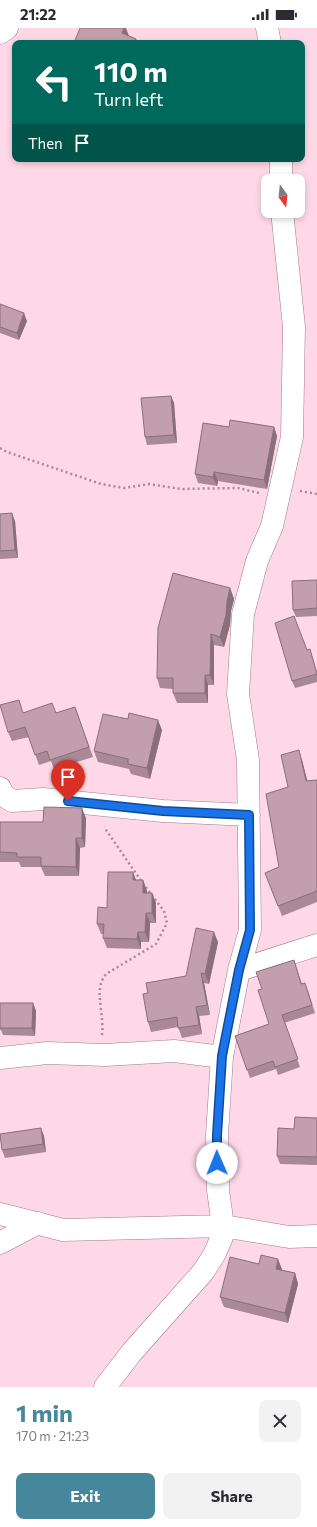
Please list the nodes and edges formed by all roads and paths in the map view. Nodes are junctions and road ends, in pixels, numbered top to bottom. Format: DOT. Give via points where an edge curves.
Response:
graph roads {
  1 [pos="7,28"];
  2 [pos="267,28"];
  3 [pos="0,34"];
  4 [pos="269,40"];
  5 [pos="281,162"];
  6 [pos="282,174"];
  7 [pos="283,218"];
  8 [pos="0,448"];
  9 [pos="279,497"];
  10 [pos="0,788"];
  11 [pos="249,815"];
  12 [pos="103,826"];
  13 [pos="317,945"];
  14 [pos="239,970"];
  15 [pos="99,1055"];
  16 [pos="222,1056"];
  17 [pos="0,1058"];
  18 [pos="0,1214"];
  19 [pos="38,1223"];
  20 [pos="223,1226"];
  21 [pos="317,1236"];
  22 [pos="0,1243"];
  23 [pos="105,1387"];
  1 -- 3 [label="street"];
  2 -- 4 [label="street"];
  5 -- 6 [label="street"];
  7 -- 9 [label="street" via="294,327 292,437"];
  8 -- 9 [label="path" via="101,484 124,488 149,484 181,489 238,488"];
  9 -- 11 [label="street" via="272,526 257,561 243,614 238,694 248,760"];
  10 -- 11 [label="street" via="3,795 12,801 43,799 163,811"];
  11 -- 14 [label="street" via="250,930"];
  12 -- 15 [label="path" via="164,911 167,923 156,944 106,974 101,983 103,1024"];
  13 -- 14 [label="street"];
  14 -- 16 [label="street"];
  15 -- 16 [label="street" via="174,1051"];
  15 -- 17 [label="street" via="47,1053"];
  16 -- 20 [label="street" via="217,1135 218,1190"];
  18 -- 19 [label="street"];
  19 -- 20 [label="street" via="63,1230"];
  19 -- 22 [label="street"];
  20 -- 21 [label="street" via="290,1237"];
  20 -- 23 [label="street" via="222,1237 214,1255 202,1272"];
}
